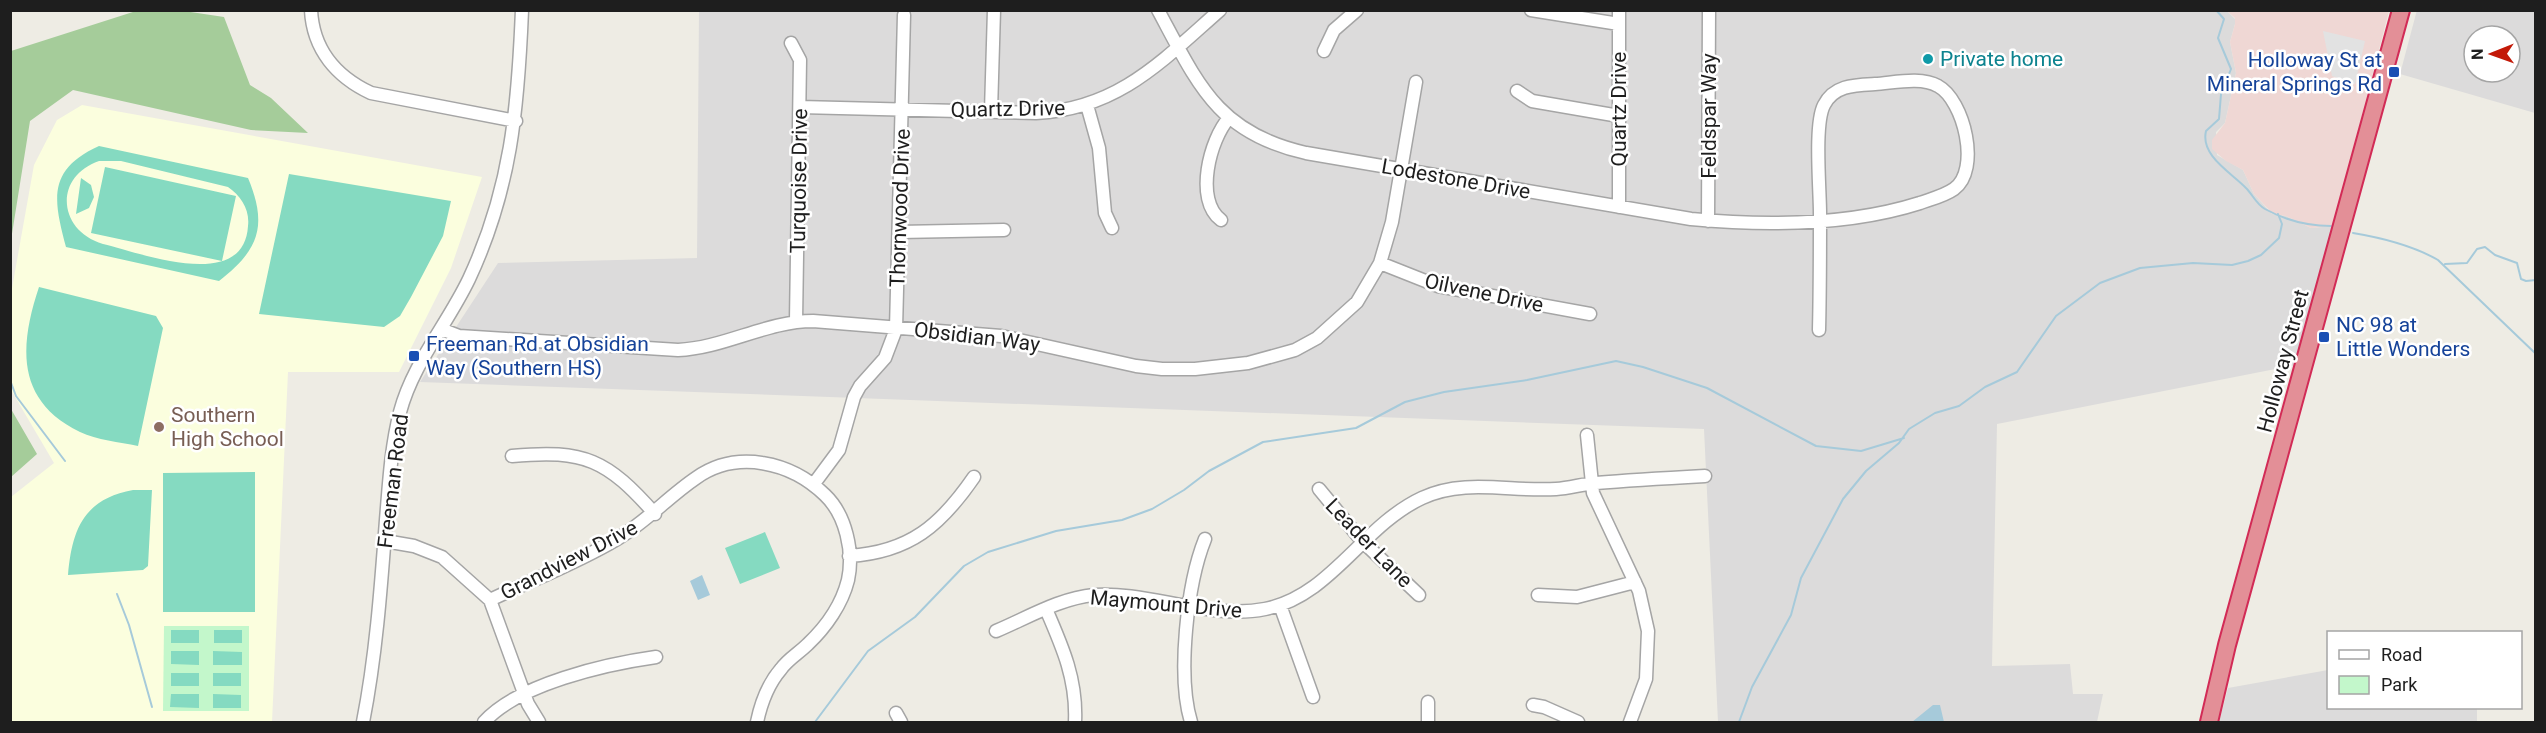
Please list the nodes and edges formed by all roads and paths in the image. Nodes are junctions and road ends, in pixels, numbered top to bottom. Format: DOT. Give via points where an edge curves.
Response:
graph roads {
  1 [pos="311,10"];
  2 [pos="522,10"];
  3 [pos="994,10"];
  4 [pos="1158,10"];
  5 [pos="1220,10"];
  6 [pos="1357,10"];
  7 [pos="1532,10"];
  8 [pos="1619,10"];
  9 [pos="1709,10"];
  10 [pos="2401,10"];
  11 [pos="904,15"];
  12 [pos="1619,24"];
  13 [pos="791,44"];
  14 [pos="1178,48"];
  15 [pos="1324,51"];
  16 [pos="1416,82"];
  17 [pos="1517,91"];
  18 [pos="1087,105"];
  19 [pos="800,107"];
  20 [pos="902,109"];
  21 [pos="991,111"];
  22 [pos="1618,116"];
  23 [pos="1229,118"];
  24 [pos="516,121"];
  25 [pos="1401,170"];
  26 [pos="1619,207"];
  27 [pos="1221,220"];
  28 [pos="1820,220"];
  29 [pos="1708,221"];
  30 [pos="1112,228"];
  31 [pos="1005,230"];
  32 [pos="899,232"];
  33 [pos="1380,263"];
  34 [pos="1590,314"];
  35 [pos="796,321"];
  36 [pos="896,326"];
  37 [pos="441,329"];
  38 [pos="1819,330"];
  39 [pos="1587,435"];
  40 [pos="512,456"];
  41 [pos="1705,476"];
  42 [pos="974,477"];
  43 [pos="1591,484"];
  44 [pos="813,485"];
  45 [pos="1318,489"];
  46 [pos="655,513"];
  47 [pos="1205,539"];
  48 [pos="385,541"];
  49 [pos="1362,541"];
  50 [pos="849,556"];
  51 [pos="1635,582"];
  52 [pos="1419,595"];
  53 [pos="1538,595"];
  54 [pos="490,600"];
  55 [pos="1280,605"];
  56 [pos="1189,606"];
  57 [pos="1046,609"];
  58 [pos="996,631"];
  59 [pos="657,657"];
  60 [pos="525,695"];
  61 [pos="1313,697"];
  62 [pos="1428,702"];
  63 [pos="1533,705"];
  64 [pos="363,723"];
  65 [pos="484,723"];
  66 [pos="539,723"];
  67 [pos="757,723"];
  68 [pos="1075,723"];
  69 [pos="1191,723"];
  70 [pos="1428,723"];
  71 [pos="1578,723"];
  72 [pos="1630,723"];
  73 [pos="2209,723"];
  1 -- 24 [label="street" via="322,52 355,85 371,93"];
  2 -- 24 [label="street, Freeman Road"];
  3 -- 21 [label="street"];
  4 -- 14 [label="street, Lodestone Drive"];
  5 -- 14 [label="street, Quartz Drive"];
  6 -- 15 [label="street" via="1334,30"];
  7 -- 12 [label="street"];
  8 -- 12 [label="street, Quartz Drive"];
  9 -- 29 [label="street, Feldspar Way"];
  10 -- 73 [label="highway, Holloway Street"];
  11 -- 20 [label="street, Thornwood Drive"];
  12 -- 22 [label="street, Quartz Drive"];
  13 -- 19 [label="street, Turquoise Drive" via="800,60"];
  14 -- 18 [label="street, Quartz Drive" via="1135,82"];
  14 -- 23 [label="street, Lodestone Drive" via="1202,89"];
  16 -- 25 [label="street, Obsidian Way"];
  17 -- 22 [label="street" via="1532,101"];
  18 -- 21 [label="street, Quartz Drive" via="1048,112"];
  18 -- 30 [label="street" via="1099,148 1105,213"];
  19 -- 20 [label="street, Quartz Drive"];
  19 -- 35 [label="street, Turquoise Drive"];
  20 -- 21 [label="street, Quartz Drive"];
  20 -- 32 [label="street, Thornwood Drive"];
  22 -- 26 [label="street, Quartz Drive"];
  23 -- 25 [label="street, Lodestone Drive" via="1249,132 1287,148"];
  23 -- 27 [label="street" via="1215,139 1208,172 1210,201"];
  24 -- 37 [label="street, Freeman Road" via="503,183 485,240"];
  25 -- 26 [label="street, Lodestone Drive"];
  25 -- 33 [label="street, Obsidian Way"];
  26 -- 29 [label="street, Lodestone Drive"];
  28 -- 28 [label="street, Lodestone Drive" via="1898,209 1946,194 1958,186 1966,173 1968,154 1958,111 1950,96 1933,83 1915,82 1852,85 1829,97 1821,117"];
  28 -- 29 [label="street, Lodestone Drive"];
  28 -- 38 [label="street, Lodestone Drive"];
  31 -- 32 [label="street"];
  32 -- 36 [label="street, Thornwood Drive"];
  33 -- 34 [label="street, Oilvene Drive" via="1438,286"];
  33 -- 36 [label="street, Obsidian Way" via="1357,302 1317,338 1276,357 1222,367 1152,368 1001,336"];
  35 -- 36 [label="street, Obsidian Way"];
  35 -- 37 [label="street, Obsidian Way" via="704,348 678,350 470,337 450,335"];
  36 -- 44 [label="street, Thornwood Drive" via="885,358 854,398 839,450"];
  37 -- 48 [label="street, Freeman Road" via="416,371 400,413"];
  39 -- 43 [label="street"];
  40 -- 46 [label="street" via="567,455 591,460 618,475"];
  41 -- 43 [label="street, Maymount Drive"];
  42 -- 50 [label="street" via="944,517 927,531 892,548"];
  43 -- 49 [label="street, Maymount Drive" via="1554,489 1476,486 1437,492 1406,506"];
  43 -- 51 [label="street" via="1598,507"];
  44 -- 46 [label="street, Grandview Drive" via="777,465 730,464 697,477"];
  44 -- 50 [label="street, Grandview Drive" via="829,499 837,513 847,535"];
  45 -- 49 [label="street, Leader Lane"];
  46 -- 54 [label="street, Grandview Drive" via="609,544"];
  47 -- 56 [label="street" via="1194,570"];
  48 -- 54 [label="street" via="414,546 442,557"];
  48 -- 64 [label="street, Freeman Road"];
  49 -- 52 [label="street, Leader Lane"];
  49 -- 55 [label="street, Maymount Drive" via="1321,583"];
  50 -- 67 [label="street, Grandview Drive" via="848,582 835,611 820,632 779,670 764,698"];
  51 -- 53 [label="street" via="1592,595"];
  51 -- 72 [label="street" via="1649,643 1646,679"];
  54 -- 60 [label="street"];
  55 -- 56 [label="street, Maymount Drive" via="1238,612"];
  55 -- 61 [label="street"];
  56 -- 57 [label="street, Maymount Drive" via="1094,595"];
  56 -- 69 [label="street" via="1185,687"];
  57 -- 58 [label="street, Maymount Drive"];
  57 -- 68 [label="street" via="1071,671"];
  59 -- 60 [label="street" via="596,668"];
  60 -- 65 [label="street" via="501,706"];
  60 -- 66 [label="street"];
  62 -- 70 [label="street"];
  63 -- 71 [label="street"];
}
